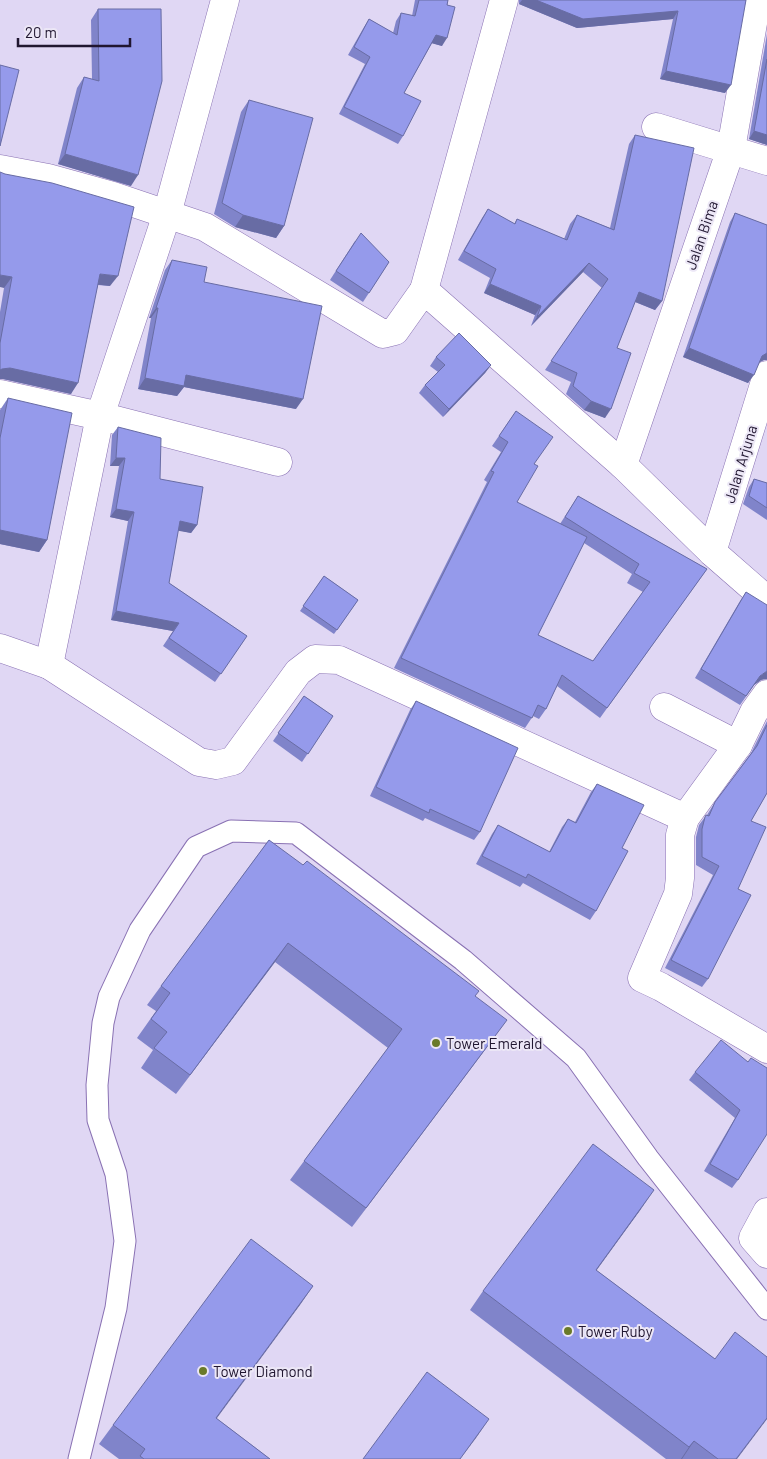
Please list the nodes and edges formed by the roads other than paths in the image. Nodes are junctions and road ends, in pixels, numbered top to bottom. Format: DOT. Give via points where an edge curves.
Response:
graph roads {
  1 [pos="226,0"];
  2 [pos="504,0"];
  3 [pos="756,0"];
  4 [pos="656,126"];
  5 [pos="731,149"];
  6 [pos="767,161"];
  7 [pos="0,169"];
  8 [pos="167,214"];
  9 [pos="424,290"];
  10 [pos="767,375"];
  11 [pos="0,394"];
  12 [pos="100,416"];
  13 [pos="278,462"];
  14 [pos="622,465"];
  15 [pos="712,552"];
  16 [pos="767,600"];
  17 [pos="0,648"];
  18 [pos="49,665"];
  19 [pos="767,694"];
  20 [pos="664,706"];
  21 [pos="738,745"];
  22 [pos="685,818"];
  23 [pos="767,1049"];
  24 [pos="767,1212"];
  25 [pos="767,1254"];
  26 [pos="767,1309"];
  27 [pos="79,1459"];
  1 -- 8 [label="street"];
  2 -- 9 [label="street"];
  3 -- 5 [label="street, Jalan Bima"];
  4 -- 5 [label="street"];
  5 -- 6 [label="street"];
  5 -- 14 [label="street, Jalan Bima"];
  7 -- 8 [label="street" via="76,186"];
  8 -- 9 [label="street" via="204,227 383,334 395,331"];
  8 -- 12 [label="street"];
  9 -- 14 [label="street"];
  10 -- 15 [label="street, Jalan Arjuna"];
  11 -- 12 [label="street"];
  12 -- 13 [label="street"];
  12 -- 18 [label="street"];
  14 -- 15 [label="street"];
  15 -- 16 [label="street"];
  17 -- 18 [label="street"];
  18 -- 22 [label="street" via="199,762 216,765 232,761 298,672 314,659 340,660"];
  19 -- 21 [label="street"];
  20 -- 21 [label="street"];
  21 -- 22 [label="street"];
  22 -- 23 [label="street" via="680,835 678,894 642,978"];
  24 -- 25 [label="street" via="753,1238"];
  26 -- 27 [label="lane" via="648,1158 576,1058 463,960 296,833 231,831 196,846 140,930 109,997 97,1085 98,1120 116,1174 125,1241 116,1308"];
}
